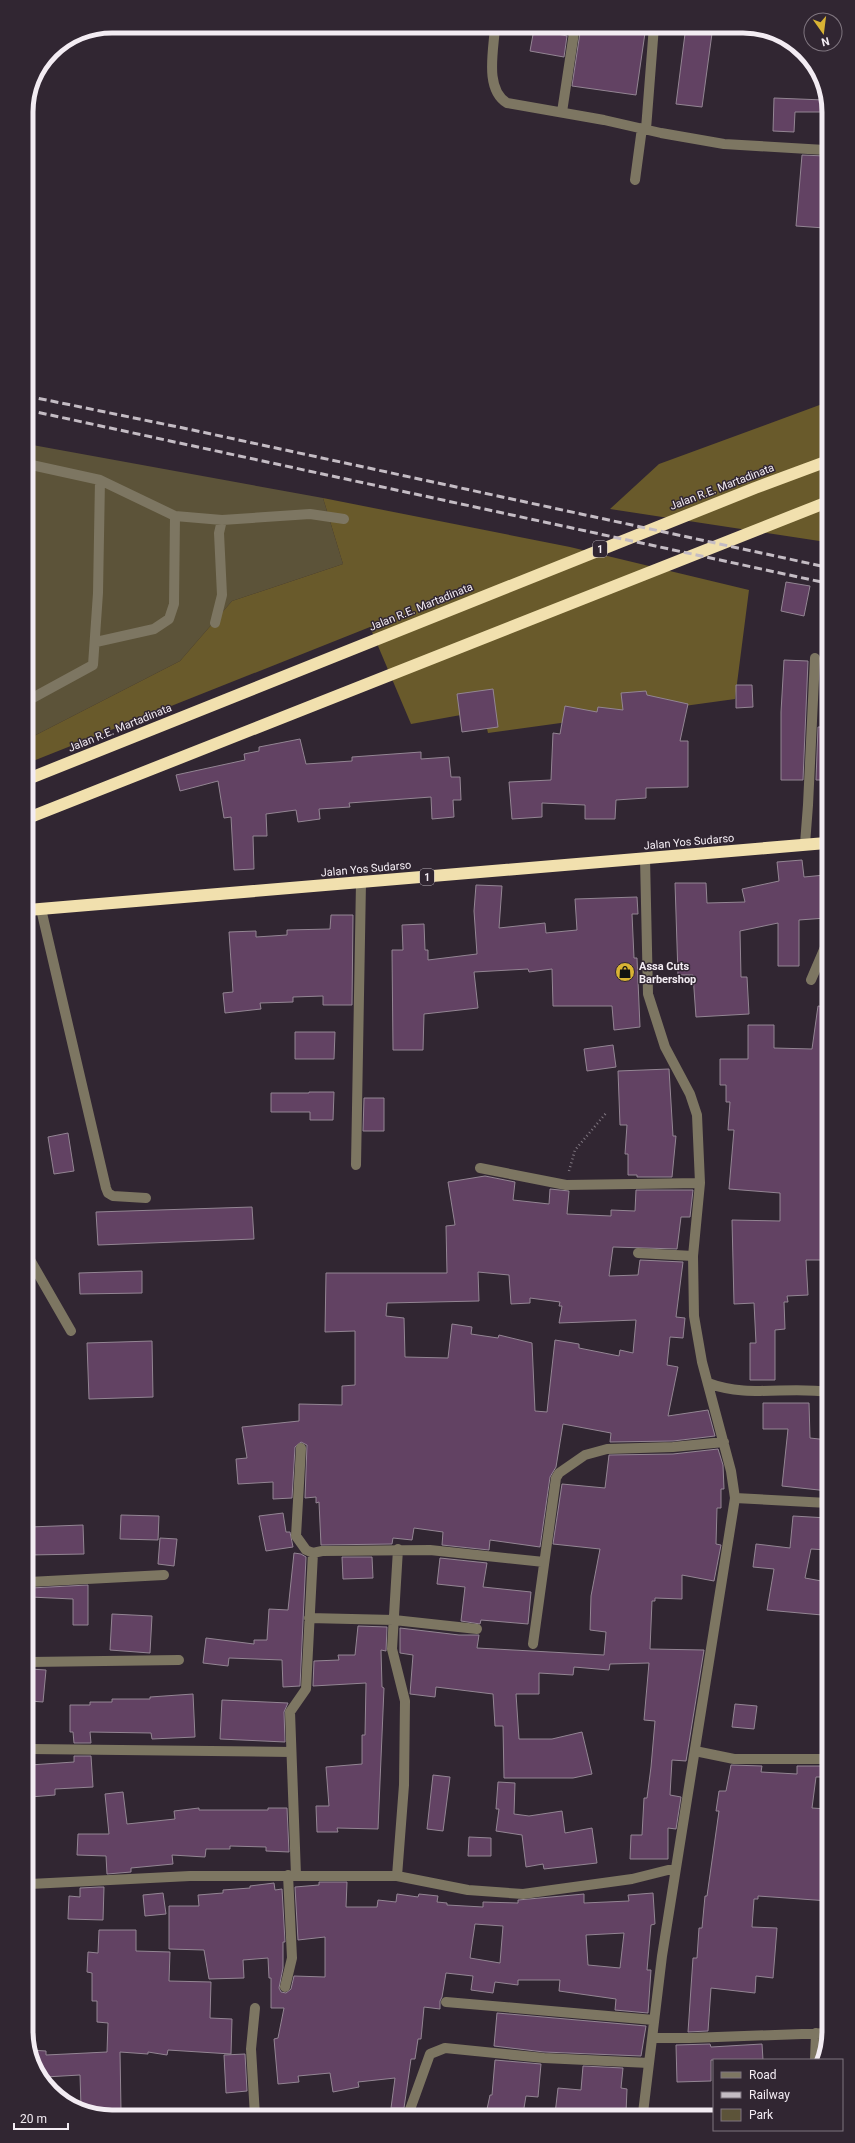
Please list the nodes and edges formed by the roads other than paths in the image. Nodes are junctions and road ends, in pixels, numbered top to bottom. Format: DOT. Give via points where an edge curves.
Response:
graph roads {
  1 [pos="495,33"];
  2 [pos="574,33"];
  3 [pos="653,33"];
  4 [pos="562,112"];
  5 [pos="644,129"];
  6 [pos="822,150"];
  7 [pos="635,180"];
  8 [pos="822,463"];
  9 [pos="33,465"];
  10 [pos="100,480"];
  11 [pos="822,504"];
  12 [pos="175,516"];
  13 [pos="344,519"];
  14 [pos="222,520"];
  15 [pos="215,623"];
  16 [pos="96,642"];
  17 [pos="815,658"];
  18 [pos="33,698"];
  19 [pos="33,777"];
  20 [pos="33,816"];
  21 [pos="822,843"];
  22 [pos="805,844"];
  23 [pos="645,858"];
  24 [pos="361,882"];
  25 [pos="41,909"];
  26 [pos="33,910"];
  27 [pos="822,954"];
  28 [pos="811,980"];
  29 [pos="356,1166"];
  30 [pos="480,1168"];
  31 [pos="700,1183"];
  32 [pos="146,1198"];
  33 [pos="638,1253"];
  34 [pos="694,1256"];
  35 [pos="33,1265"];
  36 [pos="71,1331"];
  37 [pos="708,1383"];
  38 [pos="822,1391"];
  39 [pos="724,1442"];
  40 [pos="301,1448"];
  41 [pos="734,1498"];
  42 [pos="822,1504"];
  43 [pos="398,1549"];
  44 [pos="313,1553"];
  45 [pos="544,1562"];
  46 [pos="164,1574"];
  47 [pos="33,1582"];
  48 [pos="309,1618"];
  49 [pos="394,1620"];
  50 [pos="477,1629"];
  51 [pos="533,1644"];
  52 [pos="179,1660"];
  53 [pos="33,1662"];
  54 [pos="33,1749"];
  55 [pos="695,1751"];
  56 [pos="291,1752"];
  57 [pos="822,1759"];
  58 [pos="676,1868"];
  59 [pos="292,1875"];
  60 [pos="397,1876"];
  61 [pos="33,1884"];
  62 [pos="285,1987"];
  63 [pos="446,2002"];
  64 [pos="255,2008"];
  65 [pos="654,2020"];
  66 [pos="816,2033"];
  67 [pos="822,2033"];
  68 [pos="652,2038"];
  69 [pos="815,2059"];
  70 [pos="649,2063"];
  71 [pos="255,2110"];
  72 [pos="411,2110"];
  73 [pos="643,2110"];
  1 -- 4 [label="street" via="493,73 494,87 499,99 506,104"];
  2 -- 4 [label="street"];
  3 -- 5 [label="street"];
  4 -- 5 [label="street"];
  5 -- 6 [label="street" via="724,144"];
  5 -- 7 [label="street"];
  8 -- 19 [label="highway, Jalan R.E. Martadinata / 1"];
  9 -- 10 [label="street"];
  10 -- 12 [label="street"];
  10 -- 16 [label="street"];
  11 -- 20 [label="highway"];
  12 -- 14 [label="street"];
  12 -- 16 [label="street" via="174,604 169,619 154,629"];
  13 -- 14 [label="street" via="310,514"];
  14 -- 15 [label="street" via="219,532 222,595"];
  16 -- 18 [label="street" via="93,666"];
  17 -- 22 [label="street"];
  21 -- 22 [label="highway, Jalan Yos Sudarso / 1"];
  22 -- 23 [label="highway, Jalan Yos Sudarso / 1"];
  23 -- 24 [label="highway, Jalan Yos Sudarso / 1"];
  23 -- 31 [label="street" via="648,994 665,1047 690,1094 697,1115"];
  24 -- 25 [label="highway, Jalan Yos Sudarso / 1"];
  24 -- 29 [label="street"];
  25 -- 26 [label="highway, Jalan Yos Sudarso / 1"];
  25 -- 32 [label="street" via="106,1188 113,1196"];
  27 -- 28 [label="street"];
  30 -- 31 [label="street" via="566,1185"];
  31 -- 34 [label="street"];
  33 -- 34 [label="street"];
  34 -- 37 [label="street" via="694,1316"];
  35 -- 36 [label="street"];
  37 -- 38 [label="street" via="745,1392"];
  37 -- 39 [label="street"];
  39 -- 41 [label="street"];
  39 -- 45 [label="street" via="606,1449 585,1455 559,1473 556,1478"];
  40 -- 44 [label="street" via="296,1536 306,1550"];
  41 -- 42 [label="street"];
  41 -- 55 [label="street"];
  43 -- 44 [label="street"];
  43 -- 45 [label="street"];
  43 -- 49 [label="street"];
  44 -- 48 [label="street"];
  45 -- 51 [label="street"];
  46 -- 47 [label="street"];
  48 -- 49 [label="street"];
  48 -- 56 [label="street" via="306,1689 290,1712"];
  49 -- 50 [label="street"];
  49 -- 60 [label="street" via="392,1649 405,1701 404,1786"];
  52 -- 53 [label="street"];
  54 -- 56 [label="street"];
  55 -- 57 [label="street" via="734,1759"];
  55 -- 58 [label="street"];
  56 -- 59 [label="street"];
  58 -- 60 [label="street" via="610,1882 523,1894 468,1890"];
  58 -- 65 [label="street"];
  59 -- 60 [label="street"];
  59 -- 61 [label="street" via="190,1876"];
  59 -- 62 [label="street" via="292,1958"];
  63 -- 65 [label="street"];
  64 -- 71 [label="street" via="251,2049"];
  65 -- 68 [label="street"];
  66 -- 67 [label="street"];
  66 -- 68 [label="street"];
  66 -- 69 [label="street"];
  68 -- 70 [label="street"];
  70 -- 72 [label="street" via="544,2058 441,2049 430,2054"];
  70 -- 73 [label="street"];
}
